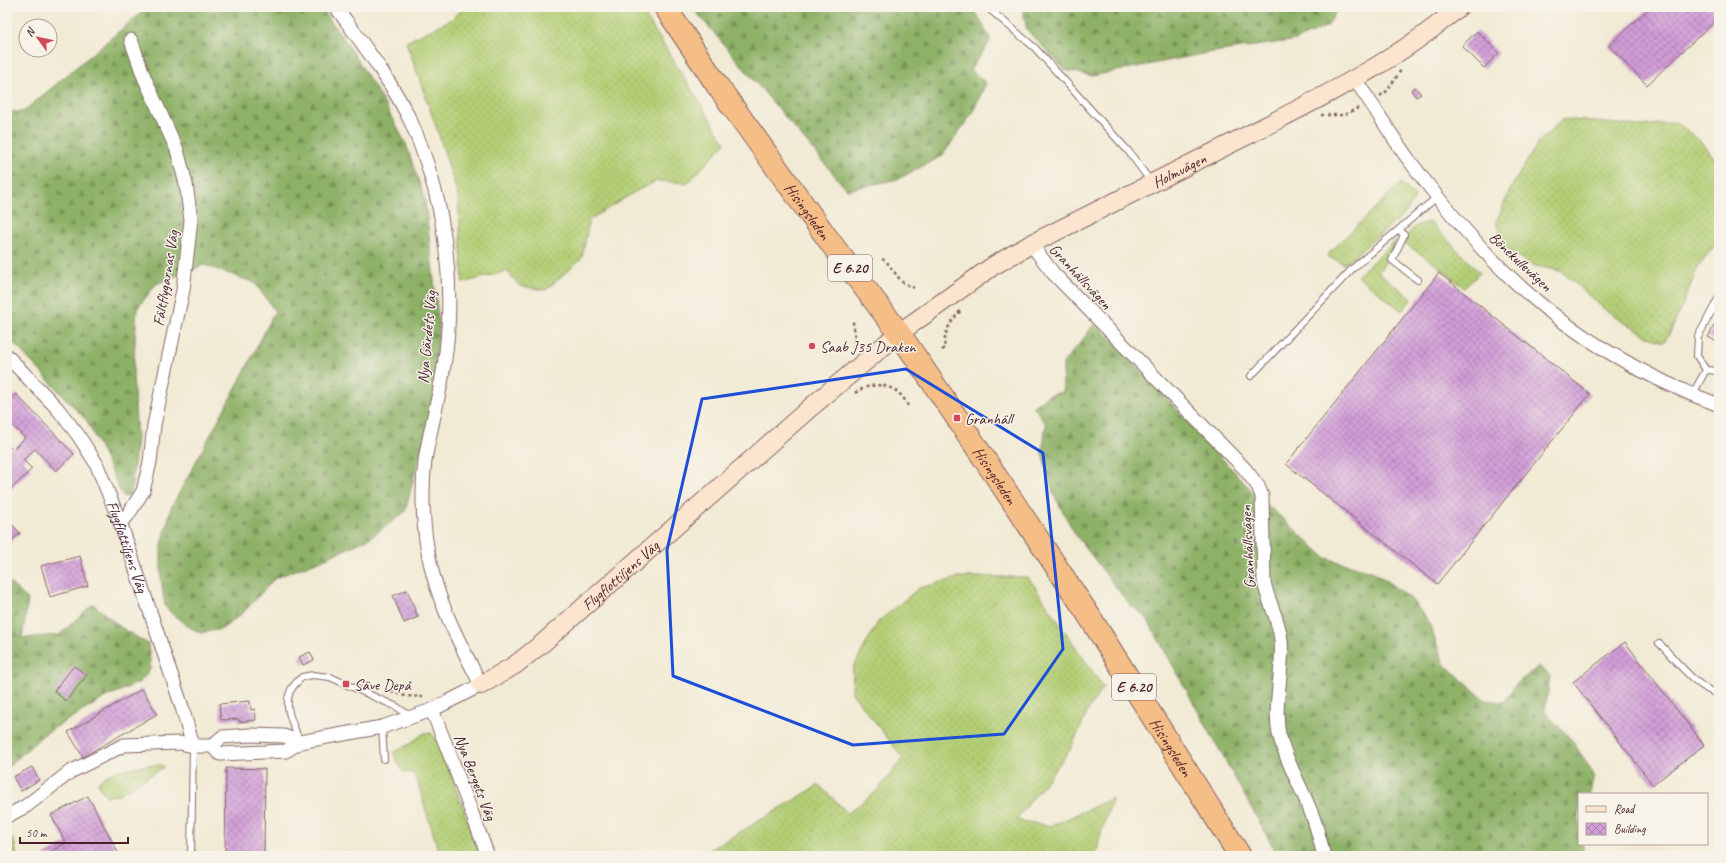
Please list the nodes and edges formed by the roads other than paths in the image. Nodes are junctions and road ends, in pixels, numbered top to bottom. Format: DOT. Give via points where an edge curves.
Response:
graph roads {
  1 [pos="336,7"];
  2 [pos="665,7"];
  3 [pos="988,7"];
  4 [pos="1459,7"];
  5 [pos="131,40"];
  6 [pos="1354,79"];
  7 [pos="1152,183"];
  8 [pos="1437,197"];
  9 [pos="1399,229"];
  10 [pos="1031,244"];
  11 [pos="1418,280"];
  12 [pos="1719,297"];
  13 [pos="899,333"];
  14 [pos="7,356"];
  15 [pos="1706,370"];
  16 [pos="1719,372"];
  17 [pos="1251,376"];
  18 [pos="1692,395"];
  19 [pos="1719,406"];
  20 [pos="120,522"];
  21 [pos="1659,643"];
  22 [pos="481,685"];
  23 [pos="1719,694"];
  24 [pos="434,709"];
  25 [pos="411,717"];
  26 [pos="382,727"];
  27 [pos="300,742"];
  28 [pos="194,746"];
  29 [pos="384,759"];
  30 [pos="7,816"];
  31 [pos="191,856"];
  32 [pos="488,856"];
  33 [pos="1240,856"];
  34 [pos="1324,856"];
  1 -- 22 [label="street, Nya Gärdets Väg" via="380,70 411,122 432,179 443,229 448,318 444,365 425,464 425,529 437,590 450,623"];
  2 -- 13 [label="highway, Hisingsleden / E 6.20" via="836,250"];
  3 -- 7 [label="lane" via="1035,48 1129,152"];
  4 -- 6 [label="street, Holmvägen" via="1404,50"];
  5 -- 20 [label="street, Fältflygarnas Väg" via="144,77 177,150 186,184 191,220 182,290 154,425 150,462 143,491 128,515"];
  6 -- 7 [label="street, Holmvägen"];
  6 -- 8 [label="street, Bönekullevägen" via="1407,158"];
  7 -- 10 [label="street, Holmvägen"];
  8 -- 9 [label="lane"];
  8 -- 18 [label="street, Bönekullevägen" via="1512,279 1560,318 1640,370"];
  9 -- 11 [label="lane" via="1404,235 1392,260"];
  9 -- 17 [label="lane" via="1352,269"];
  10 -- 13 [label="street, Holmvägen" via="993,266"];
  10 -- 34 [label="street, Granhällsvägen" via="1053,273 1245,469 1258,486 1262,496 1266,596 1278,623 1281,639 1279,732 1285,754 1311,812"];
  12 -- 15 [label="lane" via="1698,337 1697,356"];
  13 -- 22 [label="street, Flygflottiljens Väg" via="544,642 515,665"];
  13 -- 33 [label="highway, Hisingsleden / E 6.20" via="1086,611"];
  14 -- 20 [label="street, Flygflottiljens Väg" via="57,408 78,435 96,463"];
  15 -- 16 [label="lane"];
  15 -- 18 [label="lane"];
  18 -- 19 [label="street, Bönekullevägen"];
  20 -- 28 [label="street, Flygflottiljens Väg"];
  21 -- 23 [label="lane" via="1699,684"];
  22 -- 24 [label="street, Flygflottiljens Väg"];
  24 -- 25 [label="street, Flygflottiljens Väg"];
  24 -- 32 [label="street, Nya Bergets Väg"];
  25 -- 26 [label="street, Flygflottiljens Väg"];
  25 -- 27 [label="lane" via="398,707 330,677 302,677 290,691 288,702 289,714"];
  26 -- 27 [label="street, Flygflottiljens Väg"];
  26 -- 29 [label="lane"];
  27 -- 28 [label="street, Flygflottiljens Väg" via="286,751 228,754 220,754 212,746"];
  28 -- 30 [label="street" via="180,743 124,746 70,772 26,806"];
  28 -- 31 [label="lane"];
}
